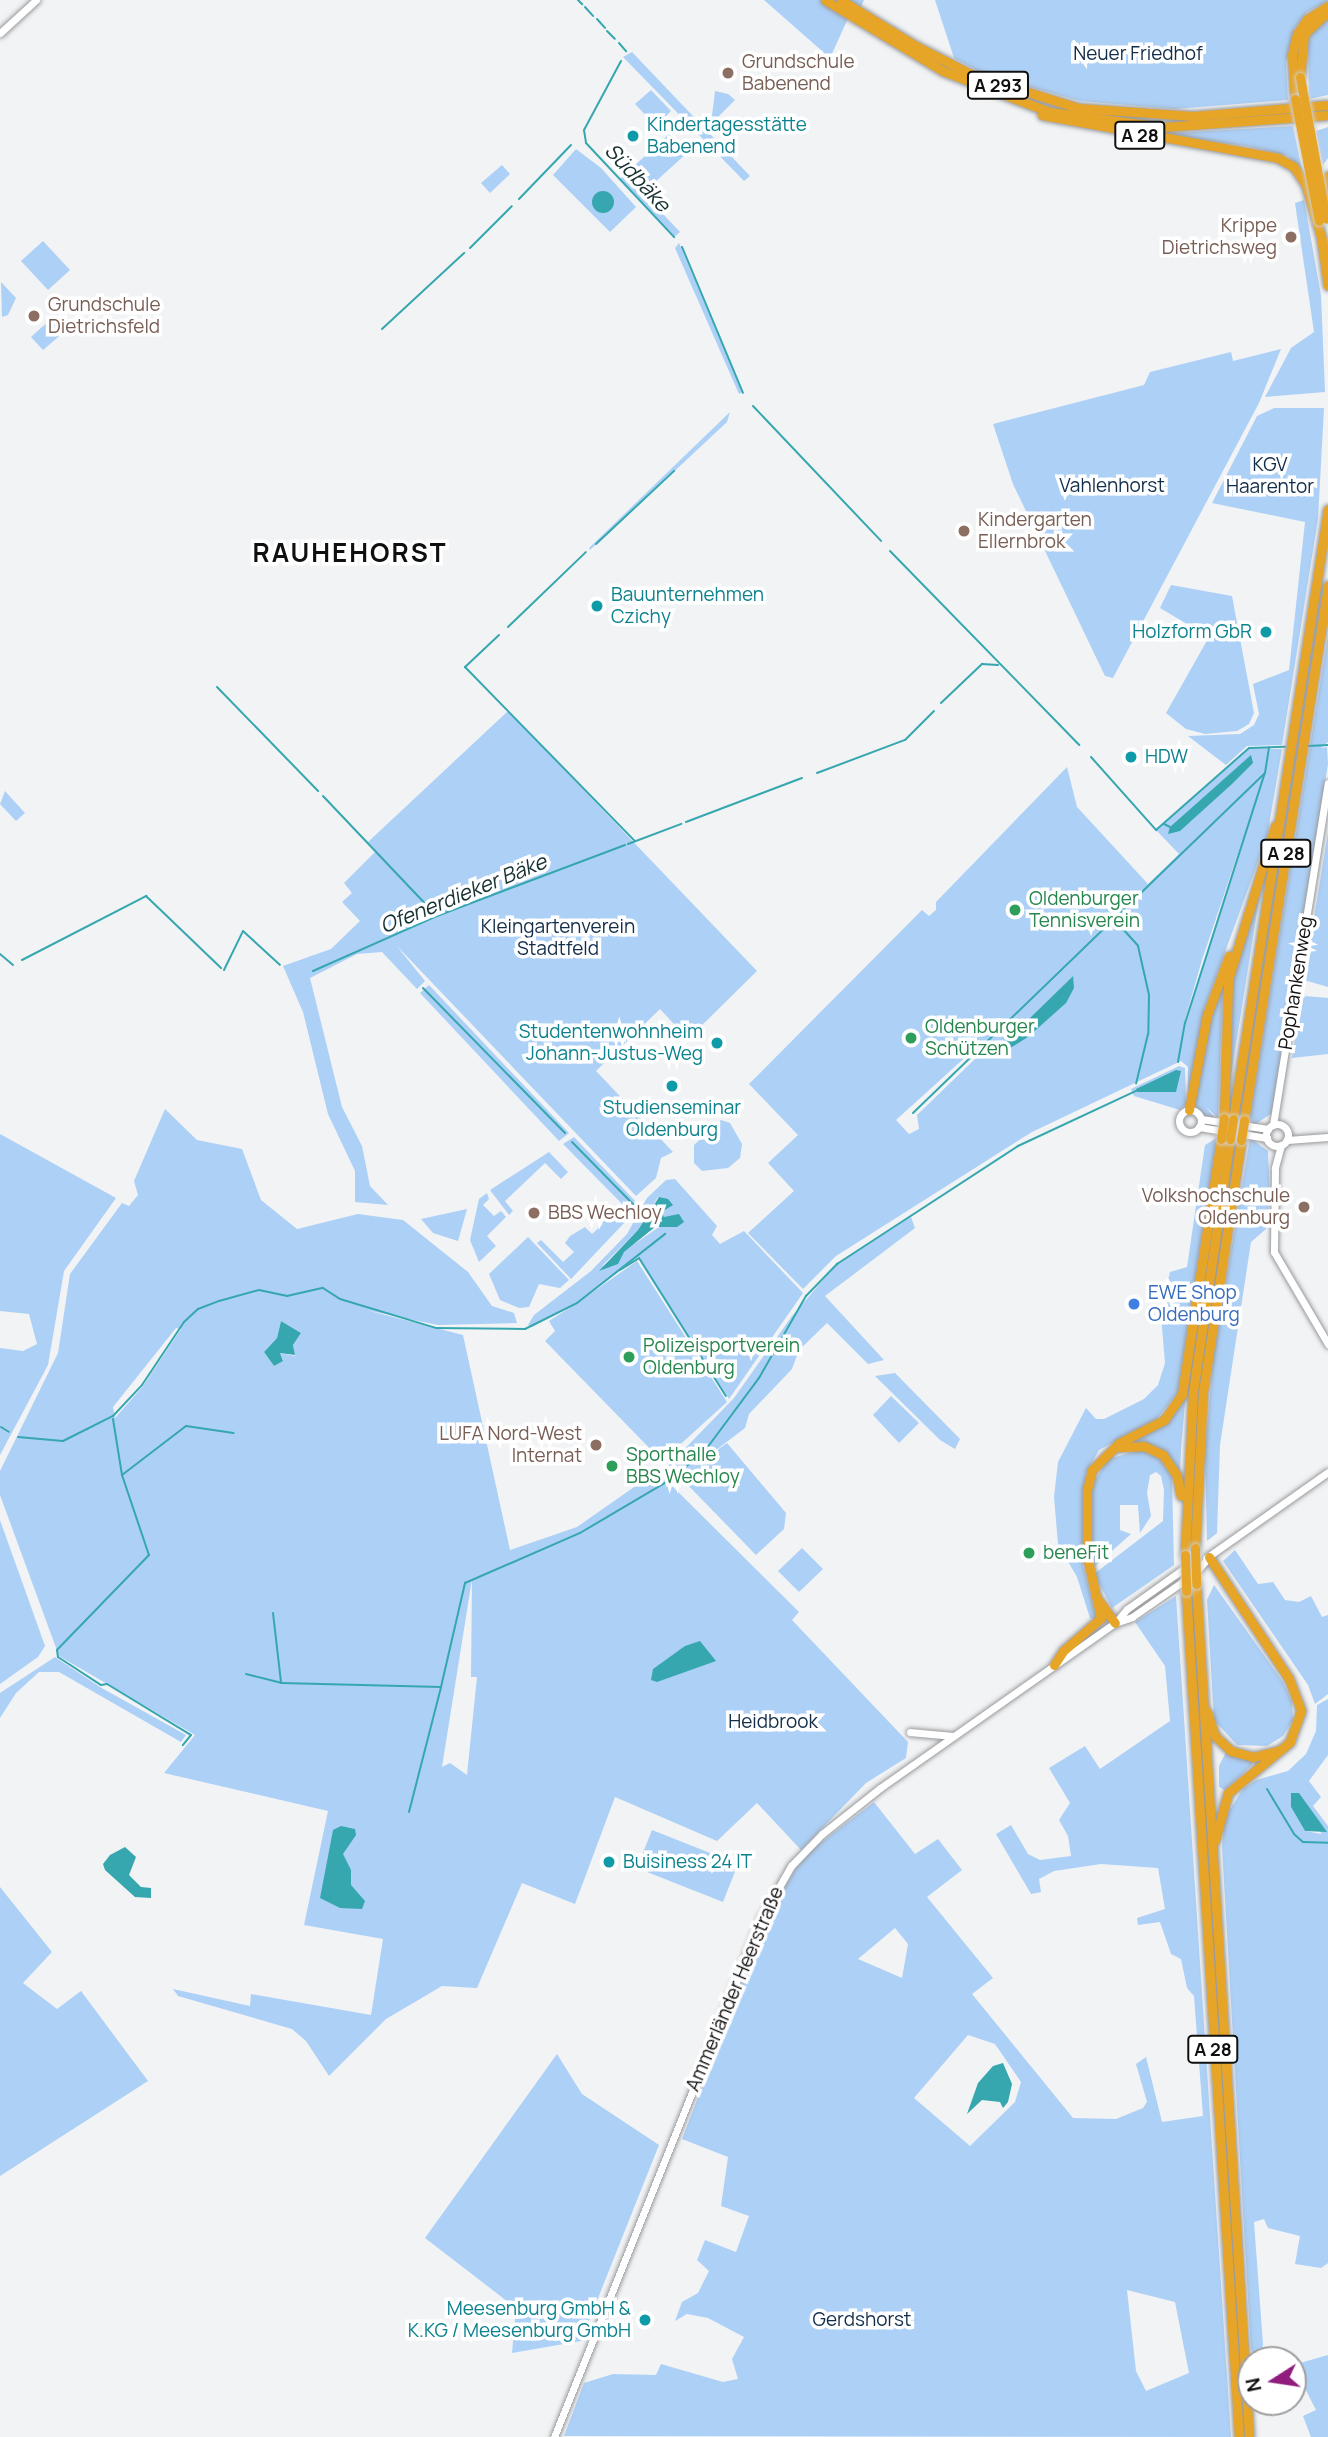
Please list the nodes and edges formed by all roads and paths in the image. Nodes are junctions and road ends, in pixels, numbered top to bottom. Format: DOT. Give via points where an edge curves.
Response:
graph roads {
  1 [pos="36,0"];
  2 [pos="825,0"];
  3 [pos="840,4"];
  4 [pos="1328,6"];
  5 [pos="1328,12"];
  6 [pos="868,22"];
  7 [pos="0,33"];
  8 [pos="1296,77"];
  9 [pos="1010,100"];
  10 [pos="1328,102"];
  11 [pos="1328,114"];
  12 [pos="1328,176"];
  13 [pos="1328,199"];
  14 [pos="1320,220"];
  15 [pos="1328,229"];
  16 [pos="1328,286"];
  17 [pos="1328,509"];
  18 [pos="1328,586"];
  19 [pos="1328,783"];
  20 [pos="1283,806"];
  21 [pos="1234,949"];
  22 [pos="1279,1101"];
  23 [pos="1189,1110"];
  24 [pos="1228,1118"];
  25 [pos="1200,1123"];
  26 [pos="1271,1127"];
  27 [pos="1285,1128"];
  28 [pos="1328,1136"];
  29 [pos="1303,1137"];
  30 [pos="1225,1139"];
  31 [pos="1269,1141"];
  32 [pos="1284,1143"];
  33 [pos="1275,1168"];
  34 [pos="1328,1344"];
  35 [pos="1115,1447"];
  36 [pos="1328,1472"];
  37 [pos="1185,1513"];
  38 [pos="1209,1557"];
  39 [pos="1096,1597"];
  40 [pos="1115,1623"];
  41 [pos="1054,1665"];
  42 [pos="1201,1690"];
  43 [pos="911,1732"];
  44 [pos="953,1736"];
  45 [pos="1290,1742"];
  46 [pos="1212,1857"];
  47 [pos="1237,2346"];
  48 [pos="1237,2346"];
  49 [pos="1239,2416"];
  50 [pos="1246,2416"];
  51 [pos="554,2437"];
  52 [pos="1239,2437"];
  53 [pos="1249,2437"];
  1 -- 7 [label="street"];
  2 -- 3 [label="highway, A 293"];
  3 -- 6 [label="highway, A 293"];
  4 -- 8 [label="highway" via="1301,26 1294,43"];
  5 -- 8 [label="highway" via="1304,34"];
  6 -- 9 [label="highway, A 293" via="943,71"];
  6 -- 10 [label="highway, A 293" via="971,74 1078,108 1173,116"];
  8 -- 14 [label="highway, bridge"];
  9 -- 11 [label="highway, A 293" via="1071,116 1163,127"];
  9 -- 14 [label="highway, A 28, bridge" via="1031,112 1077,125 1273,156 1301,176"];
  12 -- 13 [label="highway"];
  14 -- 15 [label="highway"];
  14 -- 16 [label="highway, A 28"];
  17 -- 20 [label="highway, A 28"];
  18 -- 42 [label="highway, A 28, bridge" via="1203,1392 1195,1548"];
  19 -- 22 [label="street, Pophankenweg"];
  20 -- 21 [label="highway"];
  20 -- 24 [label="highway, A 28"];
  21 -- 23 [label="highway" via="1207,1015"];
  21 -- 24 [label="highway" via="1224,1017"];
  22 -- 26 [label="street, Pophankenweg"];
  22 -- 27 [label="street, Pophankenweg"];
  23 -- 25 [label="street"];
  23 -- 25 [label="street" via="1181,1114 1180,1126 1189,1132"];
  24 -- 30 [label="highway, A 28, bridge"];
  25 -- 26 [label="street"];
  25 -- 31 [label="street"];
  26 -- 27 [label="street"];
  26 -- 31 [label="street, Pophankenweg"];
  27 -- 29 [label="street"];
  27 -- 32 [label="street, Pophankenweg"];
  28 -- 29 [label="street"];
  29 -- 32 [label="street"];
  30 -- 35 [label="highway" via="1180,1398 1160,1423"];
  30 -- 37 [label="highway, A 28" via="1193,1392"];
  31 -- 32 [label="street"];
  31 -- 33 [label="street, Pophankenweg"];
  32 -- 33 [label="street, Pophankenweg"];
  33 -- 34 [label="street, Pophankenweg" via="1271,1231 1275,1256"];
  35 -- 37 [label="highway" via="1141,1445 1163,1455 1177,1476"];
  35 -- 39 [label="highway" via="1098,1461 1087,1486 1088,1571"];
  36 -- 38 [label="street, Ammerländer Heerstraße"];
  37 -- 47 [label="highway, A 28, bridge" via="1186,1591"];
  38 -- 40 [label="street, Ammerländer Heerstraße" via="1188,1566 1127,1609"];
  38 -- 45 [label="highway" via="1295,1689 1301,1711"];
  39 -- 40 [label="highway"];
  39 -- 41 [label="highway" via="1099,1623 1063,1651"];
  40 -- 41 [label="street, Ammerländer Heerstraße"];
  41 -- 44 [label="street, Ammerländer Heerstraße"];
  42 -- 45 [label="highway" via="1215,1736 1231,1751 1264,1756"];
  42 -- 46 [label="highway, A 28"];
  43 -- 44 [label="street"];
  44 -- 51 [label="street, Ammerländer Heerstraße" via="815,1840 775,1889"];
  45 -- 46 [label="highway" via="1228,1793"];
  46 -- 48 [label="highway, A 28"];
  49 -- 52 [label="highway, A 28"];
  50 -- 53 [label="highway, A 28"];
}
